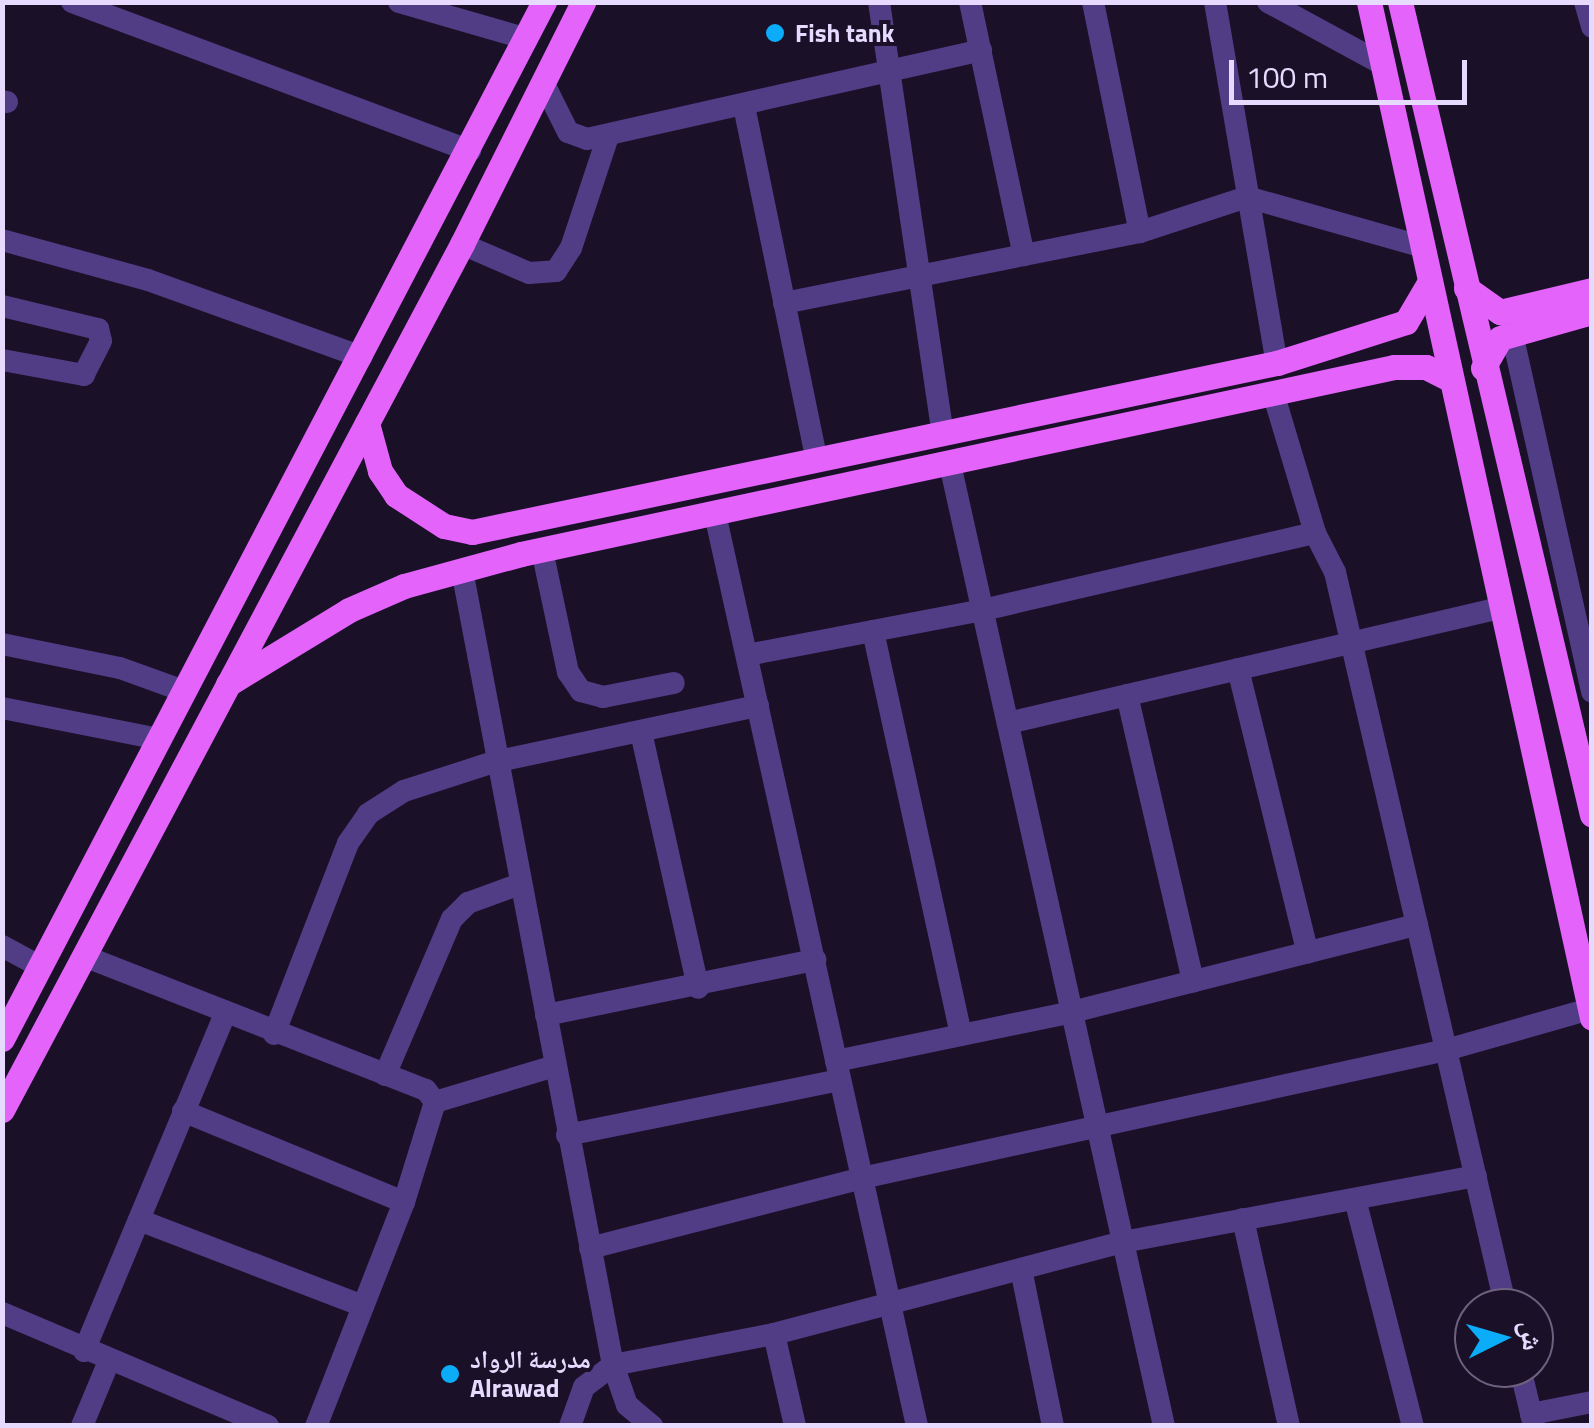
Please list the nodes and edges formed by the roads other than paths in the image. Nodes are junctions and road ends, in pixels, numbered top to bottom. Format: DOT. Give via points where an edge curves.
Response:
graph roads {
  1 [pos="72,2"];
  2 [pos="400,2"];
  3 [pos="544,2"];
  4 [pos="582,2"];
  5 [pos="878,2"];
  6 [pos="970,2"];
  7 [pos="1093,2"];
  8 [pos="1215,2"];
  9 [pos="1268,2"];
  10 [pos="1369,2"];
  11 [pos="1400,2"];
  12 [pos="1585,2"];
  13 [pos="1592,27"];
  14 [pos="528,38"];
  15 [pos="980,50"];
  16 [pos="1382,64"];
  17 [pos="890,72"];
  18 [pos="543,82"];
  19 [pos="744,106"];
  20 [pos="608,136"];
  21 [pos="470,150"];
  22 [pos="446,196"];
  23 [pos="1247,197"];
  24 [pos="478,212"];
  25 [pos="1450,226"];
  26 [pos="1140,232"];
  27 [pos="2,240"];
  28 [pos="1419,241"];
  29 [pos="462,244"];
  30 [pos="1024,256"];
  31 [pos="915,273"];
  32 [pos="1428,283"];
  33 [pos="1466,288"];
  34 [pos="1592,290"];
  35 [pos="784,303"];
  36 [pos="2,306"];
  37 [pos="1592,312"];
  38 [pos="1509,322"];
  39 [pos="362,357"];
  40 [pos="2,360"];
  41 [pos="1277,363"];
  42 [pos="1483,368"];
  43 [pos="1448,378"];
  44 [pos="1274,396"];
  45 [pos="1492,404"];
  46 [pos="1456,415"];
  47 [pos="367,423"];
  48 [pos="943,434"];
  49 [pos="873,449"];
  50 [pos="817,460"];
  51 [pos="950,464"];
  52 [pos="878,480"];
  53 [pos="716,514"];
  54 [pos="516,524"];
  55 [pos="1316,533"];
  56 [pos="531,552"];
  57 [pos="462,570"];
  58 [pos="1500,608"];
  59 [pos="983,610"];
  60 [pos="872,631"];
  61 [pos="1352,643"];
  62 [pos="2,644"];
  63 [pos="746,655"];
  64 [pos="1238,669"];
  65 [pos="674,683"];
  66 [pos="228,684"];
  67 [pos="184,691"];
  68 [pos="1592,692"];
  69 [pos="1127,695"];
  70 [pos="758,706"];
  71 [pos="2,708"];
  72 [pos="1008,723"];
  73 [pos="641,732"];
  74 [pos="159,739"];
  75 [pos="494,762"];
  76 [pos="1592,815"];
  77 [pos="520,884"];
  78 [pos="72,906"];
  79 [pos="102,923"];
  80 [pos="1417,925"];
  81 [pos="2,946"];
  82 [pos="1308,952"];
  83 [pos="84,956"];
  84 [pos="814,960"];
  85 [pos="41,966"];
  86 [pos="1193,982"];
  87 [pos="698,988"];
  88 [pos="1072,1012"];
  89 [pos="224,1014"];
  90 [pos="546,1014"];
  91 [pos="1590,1014"];
  92 [pos="274,1034"];
  93 [pos="961,1035"];
  94 [pos="2,1039"];
  95 [pos="1446,1050"];
  96 [pos="555,1066"];
  97 [pos="838,1070"];
  98 [pos="385,1075"];
  99 [pos="435,1102"];
  100 [pos="2,1110"];
  101 [pos="182,1111"];
  102 [pos="1098,1128"];
  103 [pos="567,1135"];
  104 [pos="1476,1176"];
  105 [pos="862,1178"];
  106 [pos="1355,1199"];
  107 [pos="404,1202"];
  108 [pos="139,1220"];
  109 [pos="1243,1220"];
  110 [pos="1123,1242"];
  111 [pos="590,1248"];
  112 [pos="1021,1269"];
  113 [pos="1501,1288"];
  114 [pos="889,1303"];
  115 [pos="363,1306"];
  116 [pos="2,1314"];
  117 [pos="774,1334"];
  118 [pos="84,1351"];
  119 [pos="108,1361"];
  120 [pos="614,1365"];
  121 [pos="1525,1388"];
  122 [pos="1592,1402"];
  123 [pos="1532,1420"];
  124 [pos="82,1426"];
  125 [pos="268,1426"];
  126 [pos="316,1426"];
  127 [pos="570,1426"];
  128 [pos="652,1426"];
  129 [pos="796,1426"];
  130 [pos="917,1426"];
  131 [pos="1053,1426"];
  132 [pos="1164,1426"];
  133 [pos="1289,1426"];
  134 [pos="1413,1426"];
  1 -- 21 [label="street"];
  2 -- 14 [label="street"];
  3 -- 14 [label="main road"];
  4 -- 18 [label="main road"];
  5 -- 17 [label="street"];
  6 -- 15 [label="street"];
  7 -- 26 [label="street"];
  8 -- 23 [label="street"];
  9 -- 16 [label="street"];
  10 -- 16 [label="main road"];
  11 -- 25 [label="main road"];
  12 -- 13 [label="street"];
  14 -- 21 [label="main road"];
  15 -- 17 [label="street"];
  15 -- 30 [label="street"];
  16 -- 28 [label="main road"];
  17 -- 19 [label="street"];
  17 -- 31 [label="street"];
  18 -- 20 [label="street" via="572,135"];
  18 -- 24 [label="main road"];
  19 -- 20 [label="street"];
  19 -- 35 [label="street"];
  20 -- 29 [label="street" via="572,248 556,272 529,273"];
  21 -- 22 [label="main road"];
  22 -- 24 [label="main road"];
  22 -- 39 [label="main road"];
  23 -- 26 [label="street"];
  23 -- 28 [label="street"];
  23 -- 41 [label="street"];
  24 -- 29 [label="main road"];
  25 -- 28 [label="main road" via="1431,218 1419,224"];
  25 -- 33 [label="main road"];
  26 -- 30 [label="street"];
  27 -- 39 [label="street" via="148,280"];
  28 -- 32 [label="main road"];
  29 -- 47 [label="main road"];
  30 -- 31 [label="street"];
  31 -- 35 [label="street"];
  31 -- 48 [label="street"];
  32 -- 41 [label="main road" via="1406,322"];
  32 -- 43 [label="main road"];
  33 -- 38 [label="main road"];
  33 -- 42 [label="main road"];
  34 -- 38 [label="main road"];
  35 -- 50 [label="street"];
  36 -- 40 [label="street" via="98,330 102,341 84,375"];
  37 -- 38 [label="main road"];
  38 -- 42 [label="main road"];
  38 -- 68 [label="street"];
  39 -- 67 [label="main road"];
  41 -- 48 [label="main road"];
  42 -- 45 [label="main road"];
  43 -- 44 [label="main road" via="1426,367 1394,367"];
  43 -- 46 [label="main road"];
  44 -- 51 [label="main road"];
  44 -- 55 [label="street"];
  45 -- 46 [label="main road" via="1476,423"];
  45 -- 76 [label="main road"];
  46 -- 58 [label="main road"];
  47 -- 54 [label="main road" via="380,471 418,514 472,532"];
  47 -- 66 [label="main road"];
  48 -- 49 [label="main road"];
  49 -- 50 [label="main road"];
  49 -- 52 [label="main road"];
  50 -- 54 [label="main road"];
  51 -- 52 [label="main road"];
  51 -- 59 [label="street"];
  52 -- 53 [label="main road"];
  53 -- 56 [label="main road"];
  53 -- 63 [label="street"];
  54 -- 56 [label="main road"];
  55 -- 59 [label="street"];
  55 -- 61 [label="street" via="1335,572"];
  56 -- 57 [label="main road"];
  56 -- 65 [label="street" via="568,672 581,690 604,697"];
  57 -- 66 [label="main road" via="349,610"];
  57 -- 75 [label="street"];
  58 -- 61 [label="street"];
  58 -- 91 [label="main road"];
  59 -- 60 [label="street"];
  59 -- 72 [label="street"];
  60 -- 63 [label="street"];
  60 -- 93 [label="street"];
  61 -- 64 [label="street"];
  61 -- 80 [label="street"];
  62 -- 67 [label="street" via="120,668"];
  63 -- 70 [label="street"];
  64 -- 69 [label="street"];
  64 -- 82 [label="street"];
  66 -- 79 [label="main road"];
  67 -- 74 [label="main road"];
  69 -- 72 [label="street"];
  69 -- 86 [label="street"];
  70 -- 73 [label="street"];
  70 -- 84 [label="street"];
  71 -- 74 [label="street"];
  72 -- 88 [label="street"];
  73 -- 75 [label="street"];
  73 -- 87 [label="street"];
  74 -- 78 [label="main road"];
  75 -- 77 [label="street"];
  75 -- 92 [label="street" via="404,791 368,814 348,843"];
  77 -- 90 [label="street"];
  77 -- 98 [label="street" via="468,904 452,919"];
  78 -- 79 [label="main road"];
  78 -- 85 [label="main road"];
  79 -- 83 [label="main road"];
  80 -- 82 [label="street"];
  80 -- 95 [label="street"];
  81 -- 85 [label="street"];
  82 -- 86 [label="street"];
  83 -- 89 [label="street"];
  83 -- 100 [label="main road"];
  84 -- 87 [label="street"];
  84 -- 97 [label="street"];
  85 -- 94 [label="main road"];
  86 -- 88 [label="street"];
  87 -- 90 [label="street"];
  88 -- 93 [label="street"];
  88 -- 102 [label="street"];
  89 -- 92 [label="street"];
  89 -- 101 [label="street"];
  90 -- 96 [label="street"];
  91 -- 95 [label="street"];
  92 -- 98 [label="street"];
  93 -- 97 [label="street"];
  95 -- 102 [label="street"];
  95 -- 104 [label="street"];
  96 -- 99 [label="street"];
  96 -- 103 [label="street"];
  97 -- 103 [label="street"];
  97 -- 105 [label="street"];
  98 -- 99 [label="street" via="426,1090"];
  99 -- 107 [label="street"];
  101 -- 107 [label="street"];
  101 -- 108 [label="street"];
  102 -- 105 [label="street"];
  102 -- 110 [label="street"];
  103 -- 111 [label="street"];
  104 -- 106 [label="street"];
  104 -- 113 [label="street"];
  105 -- 111 [label="street"];
  105 -- 114 [label="street"];
  106 -- 109 [label="street"];
  106 -- 134 [label="street"];
  107 -- 115 [label="street"];
  108 -- 115 [label="street"];
  108 -- 118 [label="street"];
  109 -- 110 [label="street"];
  109 -- 133 [label="street"];
  110 -- 112 [label="street"];
  110 -- 132 [label="street"];
  111 -- 120 [label="street"];
  112 -- 114 [label="street"];
  112 -- 131 [label="street"];
  114 -- 117 [label="street"];
  114 -- 130 [label="street"];
  115 -- 126 [label="street"];
  116 -- 118 [label="street"];
  117 -- 120 [label="street"];
  117 -- 129 [label="street"];
  118 -- 119 [label="street"];
  119 -- 124 [label="street"];
  119 -- 125 [label="street"];
  120 -- 127 [label="street" via="584,1386"];
  120 -- 128 [label="street" via="628,1405"];
  121 -- 123 [label="street"];
  122 -- 123 [label="street"];
}
